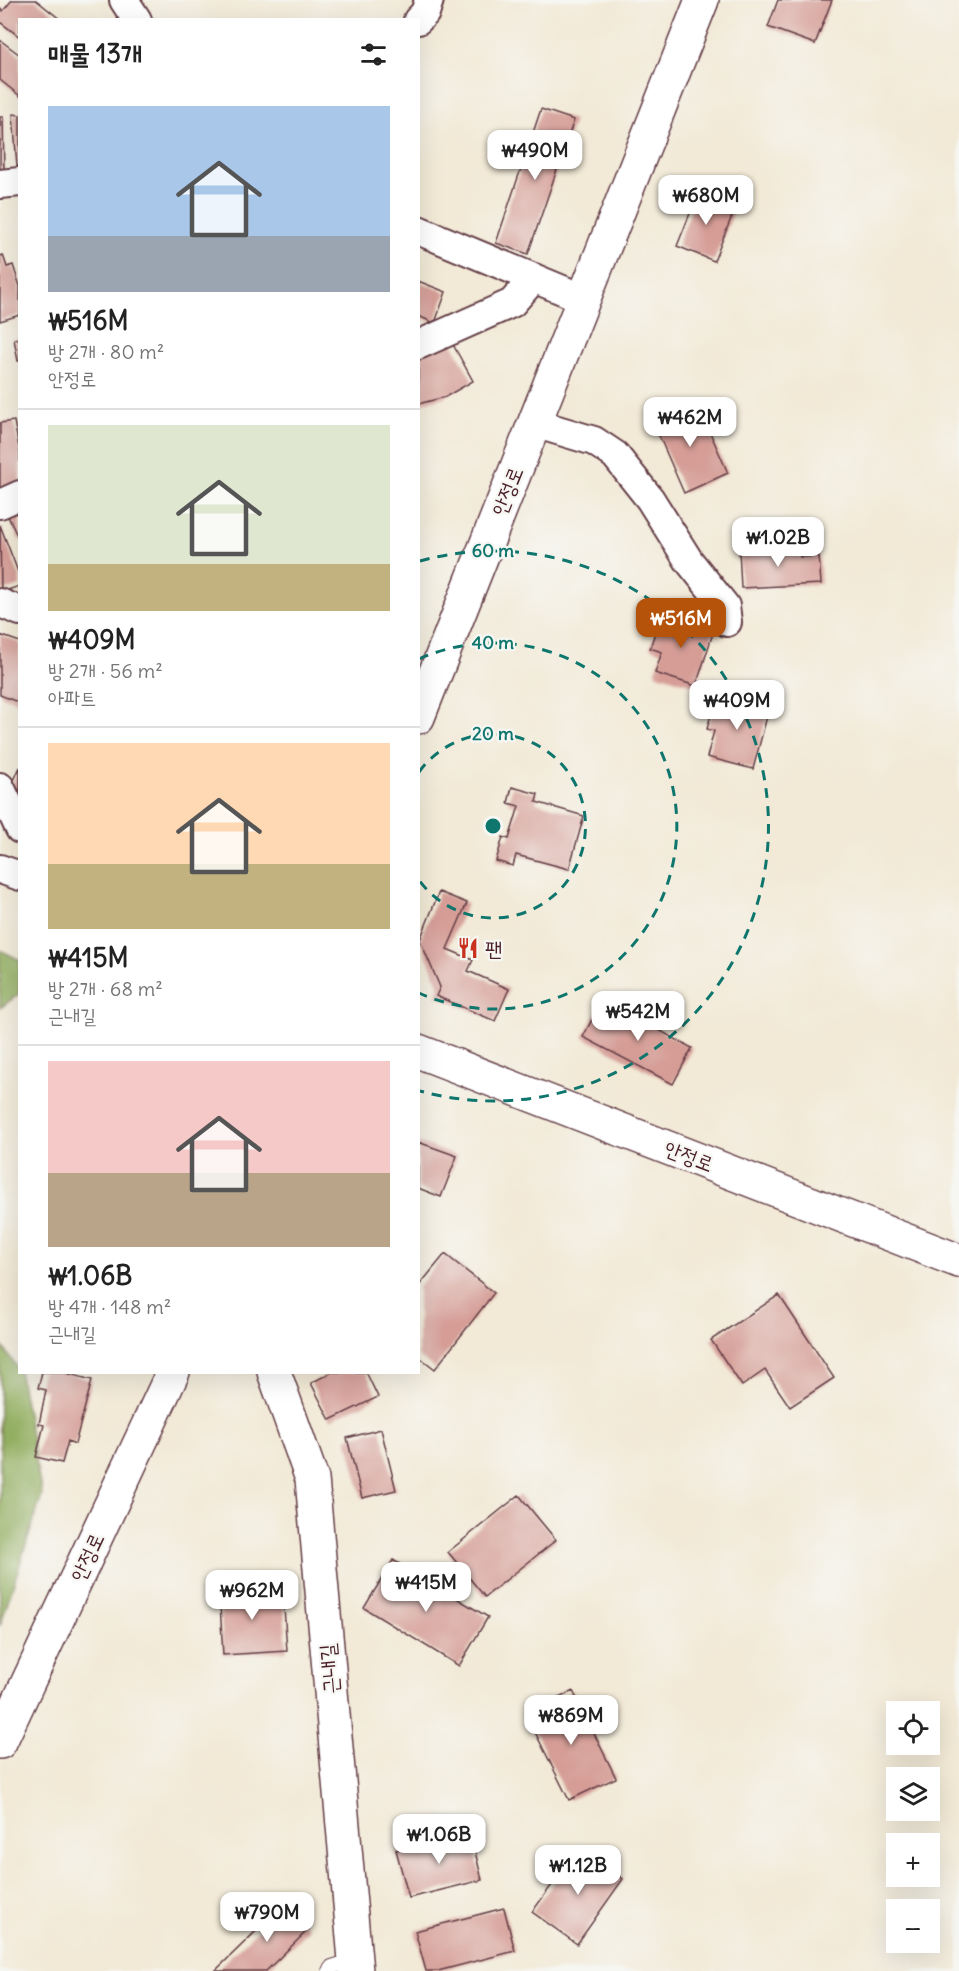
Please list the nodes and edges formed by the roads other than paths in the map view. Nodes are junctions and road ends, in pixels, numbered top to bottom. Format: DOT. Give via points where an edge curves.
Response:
graph roads {
  1 [pos="124,0"];
  2 [pos="429,0"];
  3 [pos="702,0"];
  4 [pos="136,18"];
  5 [pos="420,18"];
  6 [pos="18,182"];
  7 [pos="0,184"];
  8 [pos="420,231"];
  9 [pos="534,278"];
  10 [pos="584,299"];
  11 [pos="420,344"];
  12 [pos="534,423"];
  13 [pos="18,496"];
  14 [pos="0,504"];
  15 [pos="0,603"];
  16 [pos="18,610"];
  17 [pos="727,622"];
  18 [pos="420,712"];
  19 [pos="0,787"];
  20 [pos="18,825"];
  21 [pos="0,869"];
  22 [pos="18,875"];
  23 [pos="420,1052"];
  24 [pos="959,1261"];
  25 [pos="172,1374"];
  26 [pos="275,1374"];
  27 [pos="0,1742"];
  28 [pos="347,1967"];
  1 -- 4 [label="street"];
  2 -- 5 [label="street"];
  3 -- 10 [label="main road, 안정로"];
  6 -- 7 [label="street"];
  8 -- 9 [label="street"];
  9 -- 10 [label="street"];
  9 -- 11 [label="street" via="512,303"];
  10 -- 12 [label="main road, 안정로"];
  12 -- 17 [label="street" via="594,441 615,455 725,606"];
  12 -- 18 [label="main road, 안정로"];
  13 -- 14 [label="street"];
  15 -- 16 [label="street"];
  19 -- 20 [label="street"];
  21 -- 22 [label="street"];
  23 -- 24 [label="main road, 안정로"];
  25 -- 27 [label="main road, 안정로"];
  26 -- 28 [label="main road, 근내길" via="312,1479"];
}
